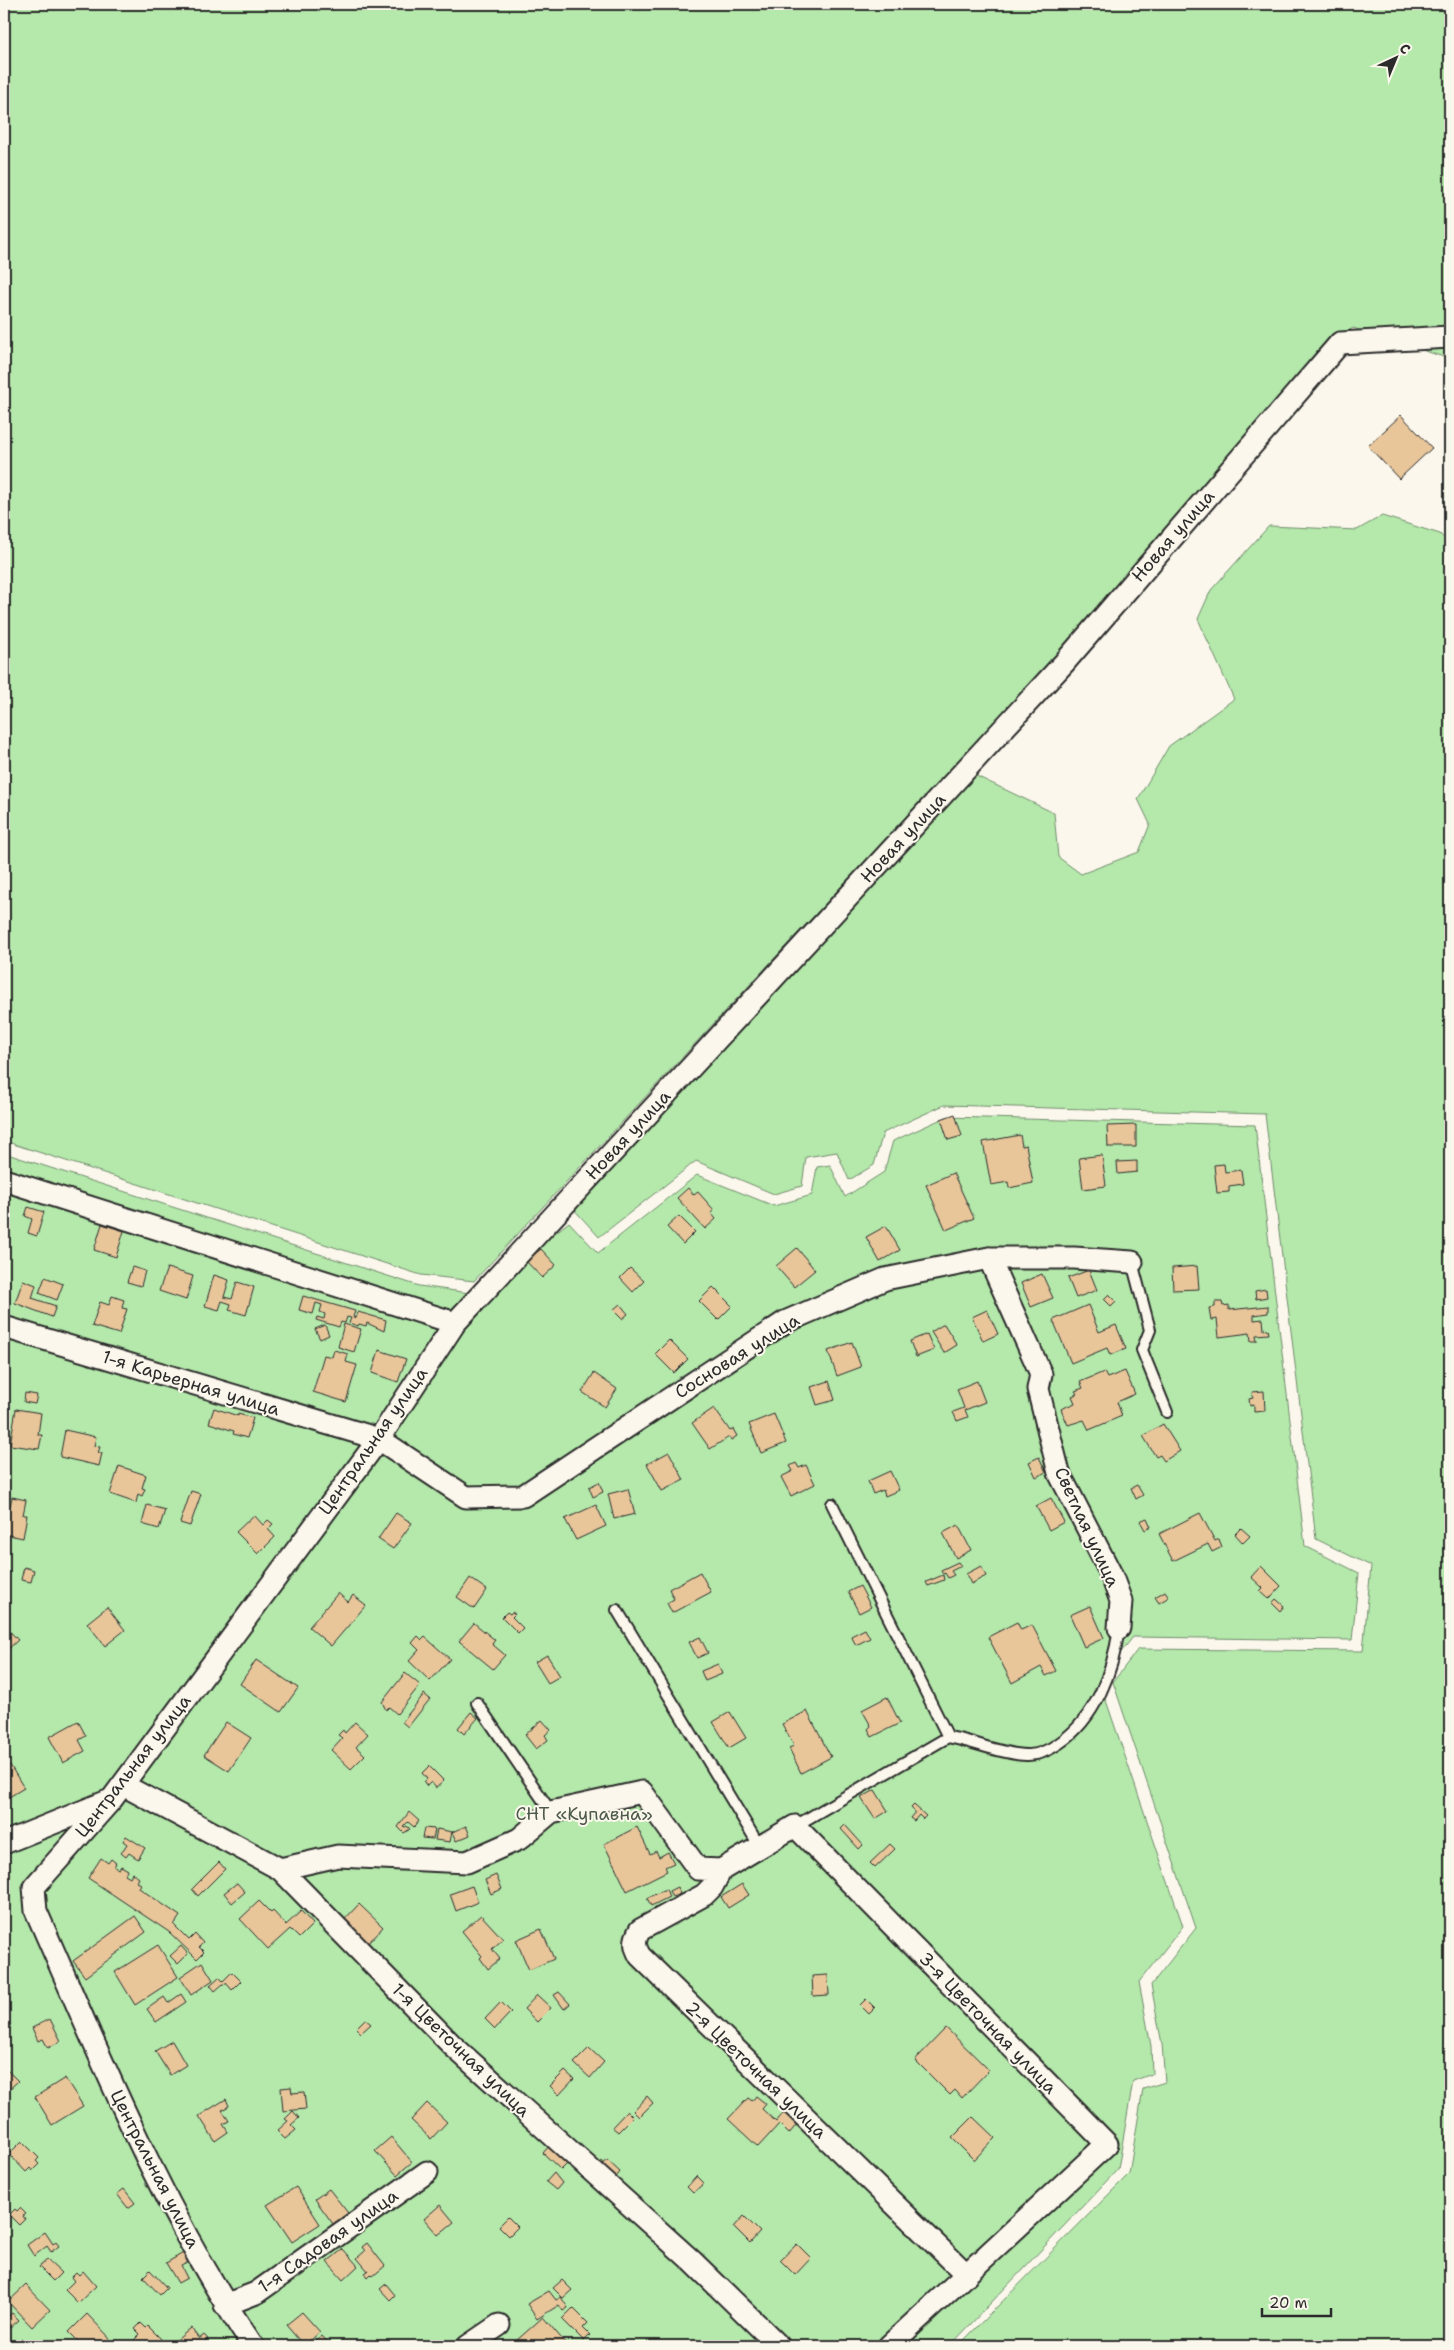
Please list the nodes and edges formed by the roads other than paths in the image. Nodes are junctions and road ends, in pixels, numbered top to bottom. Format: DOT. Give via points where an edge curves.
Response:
graph roads {
  1 [pos="1450,337"];
  2 [pos="4,1180"];
  3 [pos="989,1258"];
  4 [pos="1132,1262"];
  5 [pos="455,1323"];
  6 [pos="4,1327"];
  7 [pos="1167,1412"];
  8 [pos="379,1439"];
  9 [pos="832,1504"];
  10 [pos="617,1610"];
  11 [pos="1119,1628"];
  12 [pos="478,1703"];
  13 [pos="948,1737"];
  14 [pos="117,1792"];
  15 [pos="551,1812"];
  16 [pos="795,1826"];
  17 [pos="4,1843"];
  18 [pos="760,1847"];
  19 [pos="280,1869"];
  20 [pos="721,1870"];
  21 [pos="427,2172"];
  22 [pos="966,2275"];
  23 [pos="226,2306"];
  24 [pos="499,2325"];
  25 [pos="253,2346"];
  26 [pos="468,2346"];
  27 [pos="778,2346"];
  28 [pos="889,2346"];
  1 -- 5 [label="street, Новая улица" via="1340,343 1064,663"];
  2 -- 5 [label="street"];
  3 -- 4 [label="street, Сосновая улица"];
  3 -- 8 [label="street, Сосновая улица" via="885,1279 785,1322 524,1496 466,1497"];
  3 -- 11 [label="street, Светлая улица" via="1041,1374 1038,1389 1058,1473 1111,1574 1121,1601"];
  4 -- 7 [label="lane" via="1150,1330 1142,1350"];
  5 -- 8 [label="street, Центральная улица"];
  6 -- 8 [label="street, 1-я Карьерная улица"];
  8 -- 14 [label="street, Центральная улица"];
  9 -- 13 [label="lane"];
  10 -- 18 [label="lane"];
  11 -- 13 [label="lane" via="1110,1670 1101,1693 1069,1737 1046,1752 1028,1755 1009,1753"];
  12 -- 15 [label="lane"];
  13 -- 16 [label="lane"];
  14 -- 17 [label="street"];
  14 -- 19 [label="street, 1-я Цветочная улица"];
  14 -- 23 [label="street, Центральная улица" via="34,1887 36,1911 123,2110"];
  15 -- 19 [label="street" via="519,1839 467,1862 338,1856"];
  15 -- 20 [label="street" via="642,1792 698,1869"];
  16 -- 18 [label="street"];
  16 -- 22 [label="street, 3-я Цветочная улица" via="1107,2144"];
  18 -- 20 [label="street"];
  19 -- 27 [label="street, 1-я Цветочная улица" via="452,2045 692,2261"];
  20 -- 22 [label="street, 2-я Цветочная улица" via="704,1895 640,1930 635,1938 635,1948"];
  21 -- 23 [label="street, 1-я Садовая улица" via="256,2293"];
  22 -- 28 [label="street"];
  23 -- 25 [label="street, Центральная улица"];
  24 -- 26 [label="street"];
}
